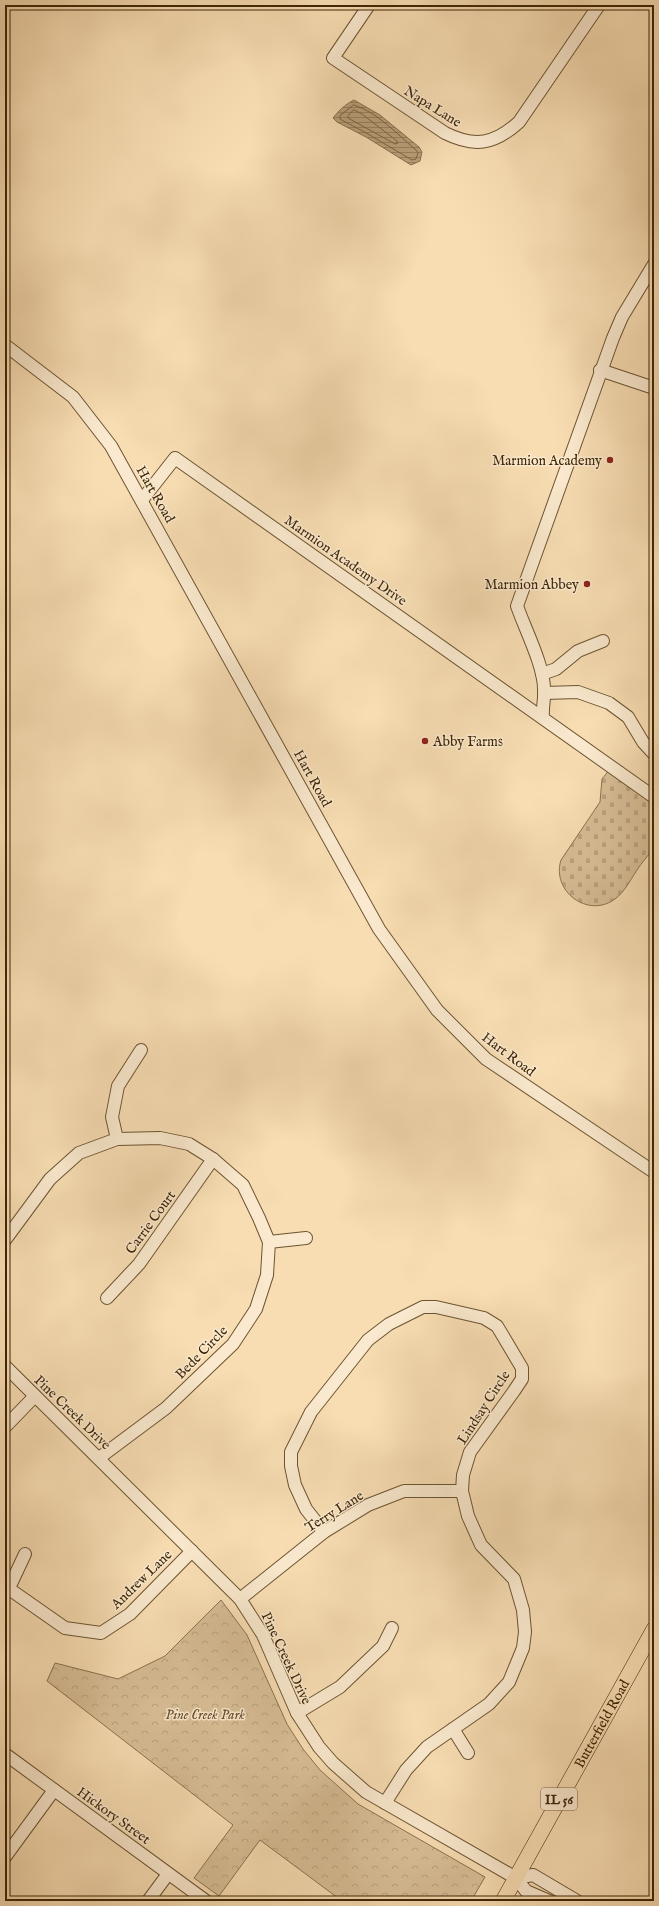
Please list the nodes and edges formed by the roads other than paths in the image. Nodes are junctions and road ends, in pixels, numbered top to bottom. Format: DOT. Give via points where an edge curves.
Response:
graph roads {
  1 [pos="369,5"];
  2 [pos="599,5"];
  3 [pos="654,264"];
  4 [pos="5,345"];
  5 [pos="600,370"];
  6 [pos="654,388"];
  7 [pos="142,500"];
  8 [pos="603,641"];
  9 [pos="542,674"];
  10 [pos="544,693"];
  11 [pos="543,717"];
  12 [pos="654,754"];
  13 [pos="654,797"];
  14 [pos="142,1050"];
  15 [pos="117,1138"];
  16 [pos="213,1159"];
  17 [pos="654,1172"];
  18 [pos="306,1238"];
  19 [pos="5,1240"];
  20 [pos="269,1242"];
  21 [pos="106,1298"];
  22 [pos="5,1366"];
  23 [pos="35,1396"];
  24 [pos="5,1427"];
  25 [pos="99,1458"];
  26 [pos="462,1490"];
  27 [pos="324,1532"];
  28 [pos="192,1551"];
  29 [pos="25,1554"];
  30 [pos="7,1587"];
  31 [pos="240,1600"];
  32 [pos="392,1628"];
  33 [pos="654,1629"];
  34 [pos="297,1713"];
  35 [pos="453,1729"];
  36 [pos="468,1752"];
  37 [pos="5,1754"];
  38 [pos="54,1790"];
  39 [pos="385,1803"];
  40 [pos="5,1857"];
  41 [pos="168,1874"];
  42 [pos="516,1878"];
  43 [pos="148,1901"];
  44 [pos="206,1901"];
  45 [pos="503,1901"];
  46 [pos="549,1901"];
  47 [pos="577,1901"];
  1 -- 2 [label="street, Napa Lane" via="333,58 445,133 459,140 475,142 505,134 518,122"];
  3 -- 5 [label="street" via="622,317"];
  4 -- 7 [label="street, Hart Road" via="73,396 111,446"];
  5 -- 6 [label="street"];
  5 -- 9 [label="street" via="517,606"];
  7 -- 11 [label="street, Marmion Academy Drive" via="175,458"];
  7 -- 17 [label="street, Hart Road" via="379,929 437,1010 486,1059"];
  8 -- 9 [label="street" via="578,651 556,669"];
  9 -- 10 [label="street"];
  10 -- 11 [label="street"];
  10 -- 12 [label="street" via="578,692 610,703 628,717 643,742"];
  11 -- 13 [label="street, Marmion Academy Drive"];
  14 -- 15 [label="street" via="118,1086 112,1117"];
  15 -- 16 [label="street, Bede Circle" via="160,1138 190,1144"];
  15 -- 19 [label="street" via="79,1153 50,1179"];
  16 -- 20 [label="street, Bede Circle" via="243,1185"];
  16 -- 21 [label="street, Carrie Court" via="138,1264"];
  18 -- 20 [label="street"];
  20 -- 25 [label="street, Bede Circle" via="266,1275 256,1310 233,1344 166,1408"];
  22 -- 23 [label="street, Pine Creek Drive"];
  23 -- 24 [label="street"];
  23 -- 25 [label="street, Pine Creek Drive"];
  25 -- 28 [label="street, Pine Creek Drive"];
  26 -- 27 [label="street, Terry Lane" via="404,1491 368,1505"];
  26 -- 27 [label="street, Lindsay Circle" via="463,1475 470,1452 520,1382 522,1368 501,1330 493,1322 436,1307 423,1307 389,1324 368,1340 311,1412 295,1441 291,1452 295,1485 306,1509"];
  26 -- 35 [label="street, Lindsay Circle" via="468,1516 481,1545 514,1579 523,1610 525,1632 523,1648 509,1682 489,1704"];
  27 -- 31 [label="street, Terry Lane"];
  28 -- 30 [label="street, Andrew Lane" via="130,1614 101,1633 65,1628"];
  28 -- 31 [label="street, Pine Creek Drive"];
  29 -- 30 [label="street"];
  31 -- 34 [label="street, Pine Creek Drive" via="263,1635"];
  32 -- 34 [label="street" via="383,1646 340,1687"];
  33 -- 42 [label="main road, Butterfield Road / IL 56"];
  34 -- 39 [label="street, Pine Creek Drive" via="333,1763 366,1792"];
  35 -- 36 [label="street"];
  35 -- 39 [label="street, Lindsay Circle" via="427,1747 406,1770"];
  37 -- 38 [label="street, Hickory Street"];
  38 -- 40 [label="street"];
  38 -- 41 [label="street, Hickory Street"];
  39 -- 42 [label="street, Pine Creek Drive"];
  41 -- 43 [label="street"];
  41 -- 44 [label="street, Hickory Street"];
  42 -- 45 [label="main road, Butterfield Road / IL 56"];
  42 -- 46 [label="street, Pine Creek Drive" via="526,1891"];
  42 -- 47 [label="street" via="533,1875"];
}
